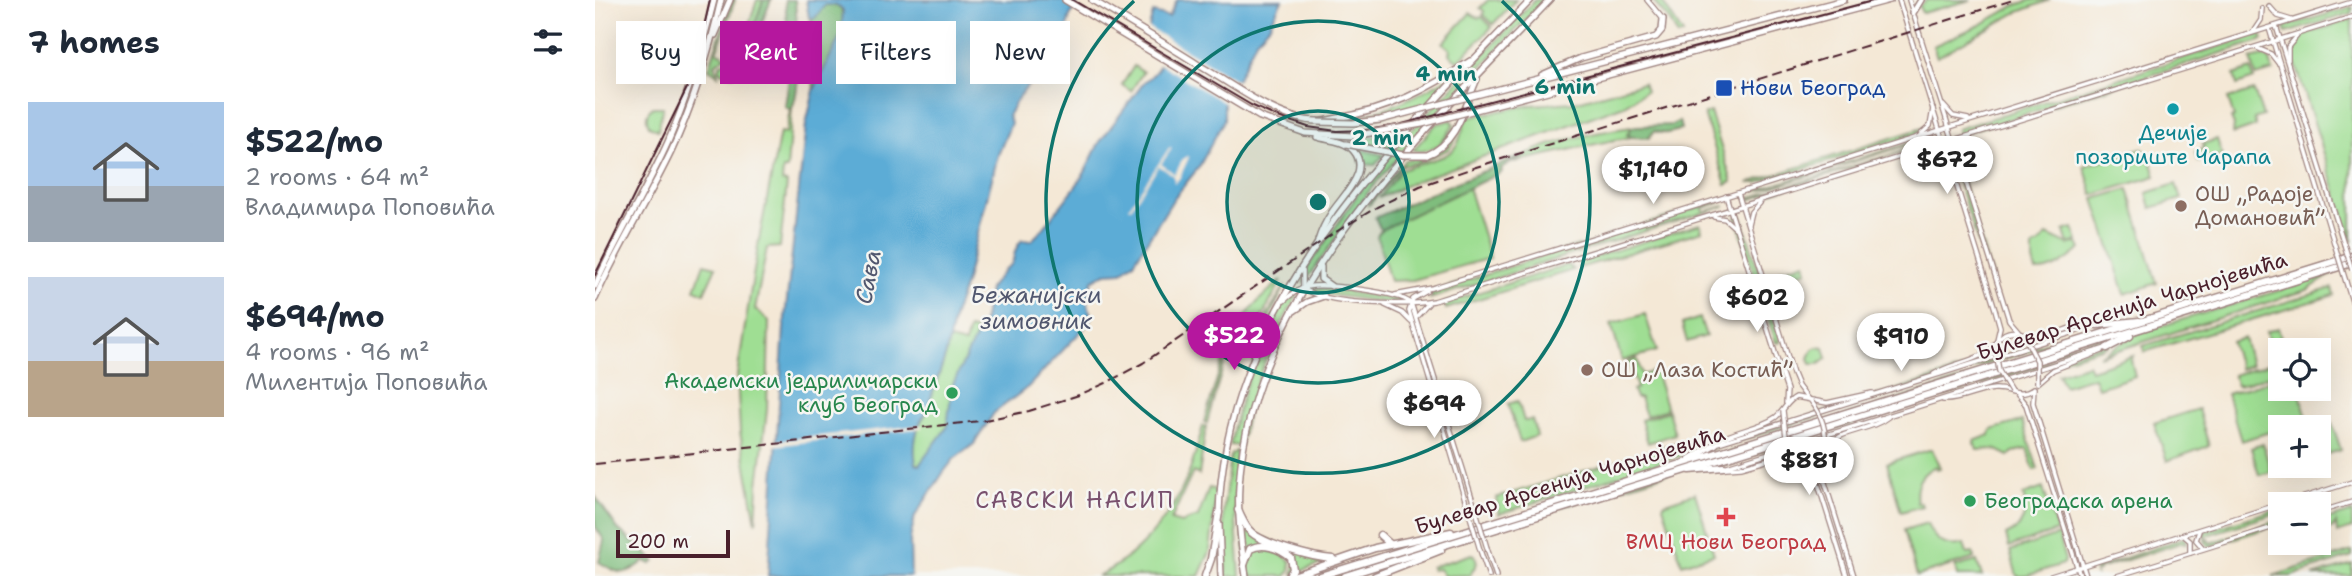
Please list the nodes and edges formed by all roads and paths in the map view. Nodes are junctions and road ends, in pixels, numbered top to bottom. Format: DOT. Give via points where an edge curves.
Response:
graph roads {
  1 [pos="713,0"];
  2 [pos="721,0"];
  3 [pos="730,0"];
  4 [pos="1065,0"];
  5 [pos="1092,0"];
  6 [pos="1531,0"];
  7 [pos="1550,0"];
  8 [pos="1844,0"];
  9 [pos="1890,0"];
  10 [pos="1899,0"];
  11 [pos="1909,0"];
  12 [pos="1921,0"];
  13 [pos="1648,1"];
  14 [pos="2352,2"];
  15 [pos="2269,6"];
  16 [pos="2262,8"];
  17 [pos="1913,13"];
  18 [pos="2352,17"];
  19 [pos="1663,19"];
  20 [pos="2296,20"];
  21 [pos="2276,26"];
  22 [pos="2269,28"];
  23 [pos="2249,34"];
  24 [pos="2301,34"];
  25 [pos="712,39"];
  26 [pos="2280,40"];
  27 [pos="2273,42"];
  28 [pos="2255,48"];
  29 [pos="1478,56"];
  30 [pos="2288,66"];
  31 [pos="2281,69"];
  32 [pos="1479,74"];
  33 [pos="1530,81"];
  34 [pos="1941,103"];
  35 [pos="1933,107"];
  36 [pos="1975,120"];
  37 [pos="1318,122"];
  38 [pos="1949,128"];
  39 [pos="1940,131"];
  40 [pos="1311,134"];
  41 [pos="1975,135"];
  42 [pos="1915,139"];
  43 [pos="1953,141"];
  44 [pos="1346,144"];
  45 [pos="1944,144"];
  46 [pos="1921,151"];
  47 [pos="1960,165"];
  48 [pos="1951,167"];
  49 [pos="1738,193"];
  50 [pos="1726,196"];
  51 [pos="1763,200"];
  52 [pos="1742,207"];
  53 [pos="1731,210"];
  54 [pos="1705,218"];
  55 [pos="1747,226"];
  56 [pos="1738,232"];
  57 [pos="1316,248"];
  58 [pos="2352,256"];
  59 [pos="1306,263"];
  60 [pos="2352,263"];
  61 [pos="1321,265"];
  62 [pos="2352,270"];
  63 [pos="595,286"];
  64 [pos="1331,286"];
  65 [pos="1305,288"];
  66 [pos="1432,288"];
  67 [pos="1395,295"];
  68 [pos="1324,296"];
  69 [pos="595,299"];
  70 [pos="1434,301"];
  71 [pos="2352,301"];
  72 [pos="1411,304"];
  73 [pos="1280,305"];
  74 [pos="1383,305"];
  75 [pos="1289,316"];
  76 [pos="1416,318"];
  77 [pos="1412,324"];
  78 [pos="2146,324"];
  79 [pos="2097,325"];
  80 [pos="2022,334"];
  81 [pos="1997,340"];
  82 [pos="1995,345"];
  83 [pos="2106,348"];
  84 [pos="1929,377"];
  85 [pos="2036,386"];
  86 [pos="2011,391"];
  87 [pos="1881,392"];
  88 [pos="2017,394"];
  89 [pos="1809,399"];
  90 [pos="1938,400"];
  91 [pos="1786,404"];
  92 [pos="1783,411"];
  93 [pos="1890,415"];
  94 [pos="1715,444"];
  95 [pos="1825,448"];
  96 [pos="1226,452"];
  97 [pos="1822,453"];
  98 [pos="1242,455"];
  99 [pos="1798,456"];
  100 [pos="1804,459"];
  101 [pos="1684,467"];
  102 [pos="1724,467"];
  103 [pos="2352,482"];
  104 [pos="2320,492"];
  105 [pos="2352,502"];
  106 [pos="2268,508"];
  107 [pos="2331,508"];
  108 [pos="1238,510"];
  109 [pos="1219,512"];
  110 [pos="2268,528"];
  111 [pos="2200,530"];
  112 [pos="1464,535"];
  113 [pos="2183,535"];
  114 [pos="1392,544"];
  115 [pos="1375,548"];
  116 [pos="2204,548"];
  117 [pos="2190,553"];
  118 [pos="1338,559"];
  119 [pos="1244,565"];
  120 [pos="2083,566"];
  121 [pos="1398,568"];
  122 [pos="2077,568"];
  123 [pos="1377,575"];
  124 [pos="1205,576"];
  125 [pos="1221,576"];
  126 [pos="1245,576"];
  127 [pos="1291,576"];
  128 [pos="1320,576"];
  129 [pos="1345,576"];
  130 [pos="1391,576"];
  131 [pos="1489,576"];
  132 [pos="1496,576"];
  133 [pos="1847,576"];
  134 [pos="1854,576"];
  135 [pos="2050,576"];
  136 [pos="2080,576"];
  137 [pos="2086,576"];
  138 [pos="2117,576"];
  1 -- 63 [label="main road" via="701,54 675,125"];
  2 -- 25 [label="main road"];
  3 -- 25 [label="main road"];
  4 -- 40 [label="main road" via="1249,112"];
  5 -- 37 [label="main road" via="1255,99 1294,117"];
  6 -- 29 [label="main road"];
  7 -- 32 [label="main road"];
  8 -- 33 [label="main road"];
  9 -- 40 [label="main road, bridge" via="1422,124 1348,136"];
  10 -- 35 [label="street"];
  11 -- 17 [label="street"];
  12 -- 17 [label="main road"];
  13 -- 19 [label="street"];
  14 -- 20 [label="street"];
  15 -- 20 [label="street" via="2281,18"];
  16 -- 23 [label="street" via="2259,24"];
  17 -- 34 [label="street"];
  18 -- 24 [label="street"];
  19 -- 33 [label="main road" via="1660,33 1653,38 1581,58"];
  20 -- 21 [label="street"];
  21 -- 22 [label="street"];
  21 -- 26 [label="street"];
  22 -- 23 [label="street"];
  22 -- 27 [label="street"];
  23 -- 36 [label="street"];
  24 -- 26 [label="street"];
  24 -- 30 [label="street" via="2288,47"];
  25 -- 69 [label="main road" via="676,141"];
  26 -- 27 [label="street"];
  26 -- 30 [label="street"];
  27 -- 28 [label="street"];
  27 -- 31 [label="street"];
  28 -- 31 [label="street" via="2271,54"];
  28 -- 41 [label="street"];
  29 -- 37 [label="main road, bridge" via="1401,101"];
  29 -- 57 [label="main road" via="1391,149"];
  30 -- 62 [label="street, bridge"];
  31 -- 71 [label="street, bridge"];
  32 -- 44 [label="main road, bridge" via="1451,136 1427,155"];
  32 -- 61 [label="main road" via="1393,167"];
  33 -- 37 [label="main road, bridge" via="1380,120"];
  34 -- 36 [label="street" via="1956,117"];
  34 -- 38 [label="street"];
  35 -- 39 [label="street"];
  35 -- 42 [label="street" via="1930,126"];
  36 -- 38 [label="street"];
  38 -- 39 [label="street"];
  38 -- 43 [label="street"];
  39 -- 42 [label="street"];
  39 -- 45 [label="street"];
  40 -- 44 [label="main road"];
  41 -- 43 [label="street"];
  41 -- 47 [label="street" via="1963,145"];
  42 -- 49 [label="street"];
  43 -- 45 [label="street"];
  43 -- 47 [label="street"];
  44 -- 57 [label="main road" via="1357,156 1359,171 1323,228"];
  45 -- 46 [label="street"];
  45 -- 48 [label="street"];
  46 -- 48 [label="street" via="1941,155"];
  46 -- 51 [label="street"];
  47 -- 80 [label="street" via="2009,320"];
  48 -- 81 [label="street" via="1999,323"];
  49 -- 50 [label="street"];
  49 -- 52 [label="street"];
  50 -- 53 [label="street"];
  50 -- 66 [label="street"];
  51 -- 52 [label="street"];
  51 -- 55 [label="street" via="1751,212"];
  52 -- 53 [label="street"];
  52 -- 55 [label="street"];
  53 -- 54 [label="street"];
  53 -- 56 [label="street"];
  54 -- 56 [label="street" via="1723,218"];
  54 -- 70 [label="street"];
  55 -- 89 [label="street" via="1798,386"];
  56 -- 91 [label="street" via="1787,390"];
  57 -- 59 [label="main road"];
  58 -- 78 [label="highway, Булевар Арсенија Чарнојевића"];
  59 -- 65 [label="street"];
  59 -- 73 [label="main road"];
  60 -- 78 [label="highway, Булевар Арсенија Чарнојевића"];
  61 -- 64 [label="main road" via="1321,279"];
  61 -- 65 [label="main road"];
  64 -- 65 [label="street"];
  64 -- 67 [label="street"];
  65 -- 68 [label="street"];
  65 -- 73 [label="street"];
  65 -- 75 [label="main road"];
  66 -- 67 [label="street"];
  66 -- 72 [label="street"];
  67 -- 72 [label="street"];
  68 -- 74 [label="street"];
  68 -- 75 [label="main road"];
  70 -- 72 [label="street"];
  70 -- 76 [label="street"];
  72 -- 74 [label="street"];
  72 -- 76 [label="street"];
  72 -- 77 [label="street"];
  73 -- 96 [label="main road" via="1247,376"];
  74 -- 77 [label="street" via="1402,313"];
  75 -- 98 [label="main road" via="1257,388"];
  76 -- 132 [label="street, bridge"];
  77 -- 131 [label="street, bridge"];
  78 -- 79 [label="highway" via="2129,320"];
  78 -- 83 [label="highway"];
  78 -- 101 [label="highway, Булевар Арсенија Чарнојевића"];
  79 -- 80 [label="street" via="2084,324 2043,337"];
  79 -- 84 [label="street, Булевар Арсенија Чарнојевића"];
  80 -- 81 [label="street" via="2007,332"];
  80 -- 85 [label="street, bridge" via="2037,361"];
  81 -- 82 [label="street, bridge"];
  82 -- 84 [label="street"];
  82 -- 86 [label="street, bridge" via="1999,372"];
  83 -- 85 [label="street" via="2053,370"];
  83 -- 90 [label="street, Булевар Арсенија Чарнојевића"];
  84 -- 87 [label="street, Булевар Арсенија Чарнојевића"];
  85 -- 88 [label="street"];
  85 -- 120 [label="street" via="2033,403"];
  86 -- 88 [label="street, bridge"];
  86 -- 90 [label="street" via="1992,389"];
  87 -- 89 [label="street" via="1831,403"];
  87 -- 94 [label="street, Булевар Арсенија Чарнојевића"];
  88 -- 122 [label="street" via="2026,405"];
  89 -- 91 [label="street" via="1796,397"];
  89 -- 95 [label="street, bridge" via="1824,426"];
  90 -- 93 [label="street, Булевар Арсенија Чарнојевића"];
  91 -- 92 [label="street, bridge"];
  92 -- 94 [label="street"];
  92 -- 99 [label="street, bridge" via="1786,437"];
  93 -- 95 [label="street"];
  93 -- 102 [label="street, Булевар Арсенија Чарнојевића"];
  94 -- 101 [label="highway"];
  95 -- 97 [label="street, bridge"];
  96 -- 98 [label="main road" via="1236,447"];
  96 -- 109 [label="main road"];
  97 -- 100 [label="street" via="1813,460"];
  97 -- 134 [label="street" via="1821,469"];
  98 -- 108 [label="main road"];
  99 -- 100 [label="street, bridge"];
  99 -- 102 [label="street"];
  100 -- 133 [label="street" via="1814,471"];
  101 -- 102 [label="highway"];
  101 -- 112 [label="highway, Булевар Арсенија Чарнојевића"];
  103 -- 104 [label="street"];
  105 -- 107 [label="street"];
  106 -- 111 [label="street"];
  108 -- 118 [label="highway" via="1247,528 1259,537 1310,555"];
  108 -- 119 [label="main road"];
  109 -- 124 [label="highway"];
  109 -- 125 [label="main road"];
  110 -- 116 [label="street"];
  111 -- 113 [label="street"];
  111 -- 116 [label="street" via="2196,540"];
  112 -- 114 [label="highway"];
  112 -- 121 [label="highway"];
  112 -- 128 [label="highway, Булевар Арсенија Чарнојевића"];
  112 -- 129 [label="highway, Булевар Арсенија Чарнојевића"];
  113 -- 117 [label="street" via="2190,541"];
  113 -- 120 [label="street"];
  114 -- 115 [label="highway"];
  114 -- 115 [label="highway" via="1380,536"];
  115 -- 118 [label="highway"];
  116 -- 117 [label="street"];
  117 -- 138 [label="street"];
  118 -- 127 [label="highway"];
  119 -- 126 [label="main road"];
  119 -- 127 [label="highway" via="1250,549 1266,546 1291,558"];
  120 -- 122 [label="street"];
  120 -- 137 [label="street"];
  121 -- 123 [label="highway"];
  121 -- 130 [label="highway"];
  122 -- 135 [label="street"];
  122 -- 136 [label="street"];
  123 -- 130 [label="highway"];
}
